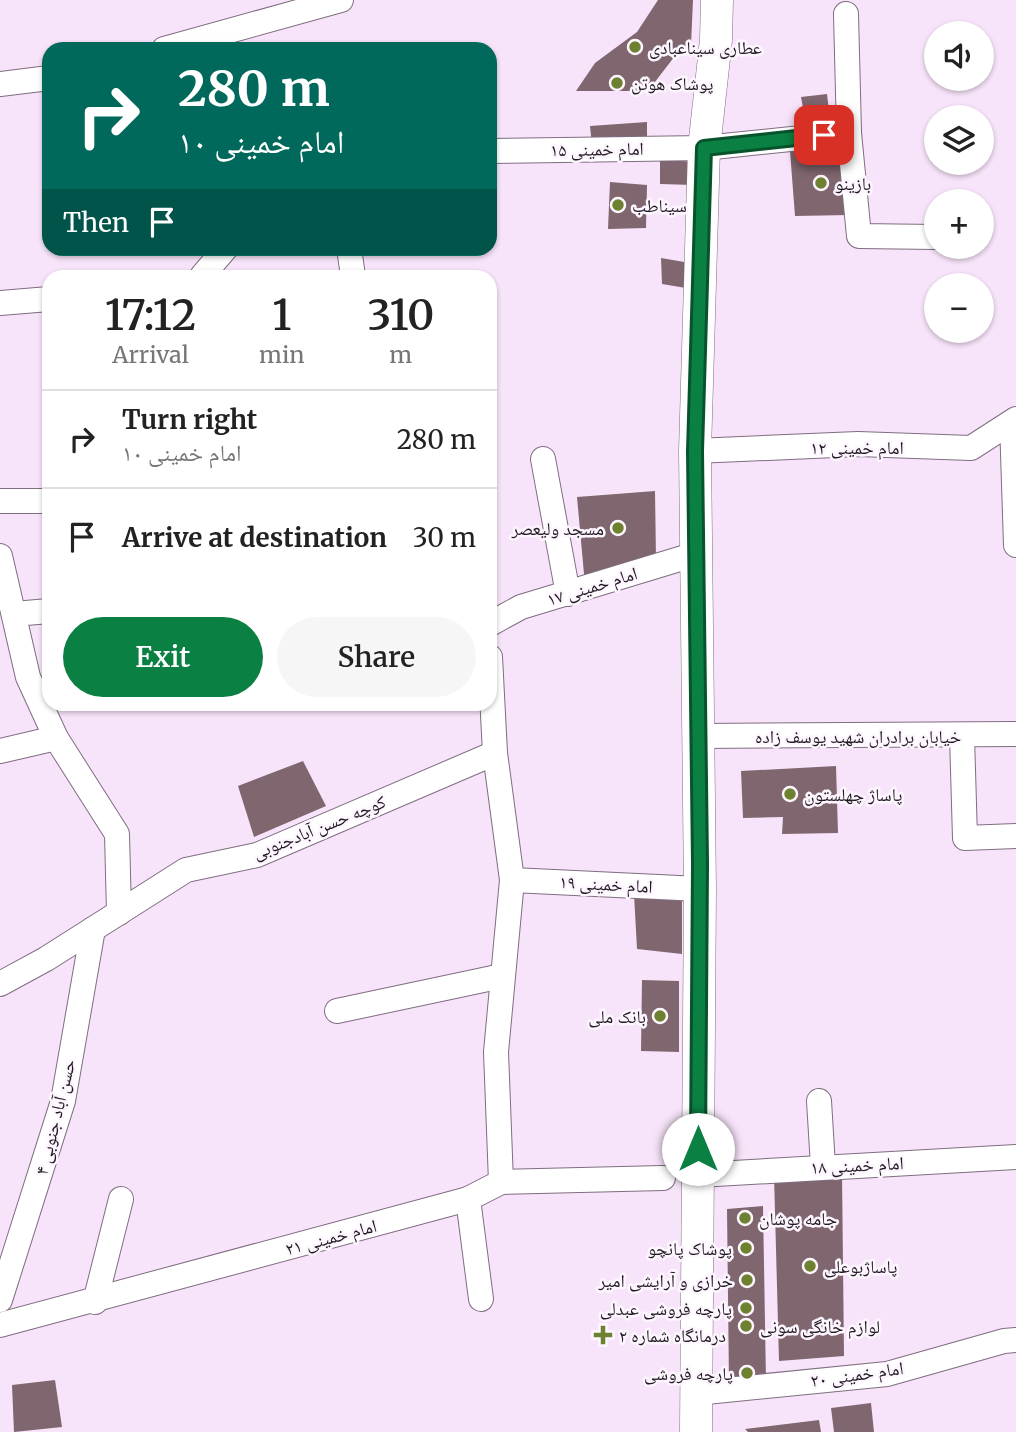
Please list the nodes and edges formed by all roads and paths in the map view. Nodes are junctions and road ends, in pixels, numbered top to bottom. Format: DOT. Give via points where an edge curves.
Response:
graph roads {
  1 [pos="341,0"];
  2 [pos="717,0"];
  3 [pos="846,14"];
  4 [pos="189,42"];
  5 [pos="42,79"];
  6 [pos="0,84"];
  7 [pos="849,133"];
  8 [pos="704,148"];
  9 [pos="497,151"];
  10 [pos="924,237"];
  11 [pos="219,256"];
  12 [pos="207,270"];
  13 [pos="42,300"];
  14 [pos="0,303"];
  15 [pos="1014,420"];
  16 [pos="695,451"];
  17 [pos="543,459"];
  18 [pos="42,500"];
  19 [pos="0,501"];
  20 [pos="1016,545"];
  21 [pos="696,554"];
  22 [pos="0,556"];
  23 [pos="568,594"];
  24 [pos="42,612"];
  25 [pos="13,614"];
  26 [pos="497,620"];
  27 [pos="42,708"];
  28 [pos="44,711"];
  29 [pos="493,711"];
  30 [pos="1016,734"];
  31 [pos="699,736"];
  32 [pos="962,736"];
  33 [pos="56,738"];
  34 [pos="0,751"];
  35 [pos="495,753"];
  36 [pos="1016,836"];
  37 [pos="512,880"];
  38 [pos="700,889"];
  39 [pos="119,913"];
  40 [pos="93,929"];
  41 [pos="502,976"];
  42 [pos="0,984"];
  43 [pos="337,1012"];
  44 [pos="819,1101"];
  45 [pos="1016,1157"];
  46 [pos="823,1166"];
  47 [pos="698,1175"];
  48 [pos="663,1178"];
  49 [pos="501,1182"];
  50 [pos="121,1199"];
  51 [pos="468,1199"];
  52 [pos="481,1299"];
  53 [pos="0,1300"];
  54 [pos="95,1302"];
  55 [pos="0,1325"];
  56 [pos="1016,1340"];
  57 [pos="696,1393"];
  58 [pos="682,1432"];
  59 [pos="696,1432"];
  60 [pos="712,1432"];
  1 -- 4 [label="street"];
  2 -- 8 [label="main road"];
  3 -- 7 [label="street"];
  5 -- 6 [label="street"];
  7 -- 8 [label="street, امام خمینی ۱۵"];
  7 -- 10 [label="street" via="859,236"];
  8 -- 9 [label="street, امام خمینی ۱۵"];
  8 -- 16 [label="main road"];
  11 -- 12 [label="street"];
  13 -- 14 [label="street"];
  15 -- 16 [label="street, امام خمینی ۱۲" via="971,448 858,444"];
  15 -- 20 [label="street"];
  16 -- 21 [label="main road"];
  17 -- 23 [label="street"];
  18 -- 19 [label="street"];
  21 -- 23 [label="street, امام خمینی ۱۷"];
  21 -- 31 [label="main road"];
  22 -- 25 [label="street"];
  23 -- 26 [label="street, امام خمینی ۱۷" via="521,607"];
  24 -- 25 [label="street"];
  25 -- 27 [label="street" via="28,677"];
  28 -- 33 [label="street"];
  29 -- 35 [label="street"];
  30 -- 32 [label="street, خیابان برادران شهید یوسف زاده"];
  31 -- 32 [label="street, خیابان برادران شهید یوسف زاده"];
  31 -- 38 [label="main road"];
  32 -- 36 [label="street" via="965,838"];
  33 -- 34 [label="street"];
  33 -- 39 [label="street" via="117,834"];
  35 -- 37 [label="street"];
  35 -- 39 [label="street, کوچه حسن آبادجنوبی" via="257,855 186,870"];
  37 -- 38 [label="street, امام خمینی ۱۹"];
  37 -- 41 [label="street"];
  38 -- 47 [label="main road"];
  39 -- 40 [label="street, کوچه حسن آبادجنوبی"];
  40 -- 42 [label="street, کوچه حسن آبادجنوبی"];
  40 -- 53 [label="street, حسن آباد جنوبی ۴" via="63,1101"];
  41 -- 43 [label="street"];
  41 -- 49 [label="street" via="496,1052"];
  44 -- 46 [label="street"];
  45 -- 46 [label="street, امام خمینی ۱۸"];
  46 -- 47 [label="street, امام خمینی ۱۸"];
  47 -- 57 [label="main road"];
  48 -- 49 [label="street, امام خمینی ۲۱"];
  49 -- 51 [label="street, امام خمینی ۲۱"];
  50 -- 54 [label="street"];
  51 -- 52 [label="street"];
  51 -- 54 [label="street, امام خمینی ۲۱"];
  54 -- 55 [label="street, امام خمینی ۲۱"];
  56 -- 57 [label="street, امام خمینی ۲۰" via="887,1374"];
  57 -- 58 [label="main road"];
  57 -- 59 [label="main road"];
  57 -- 60 [label="main road"];
}
